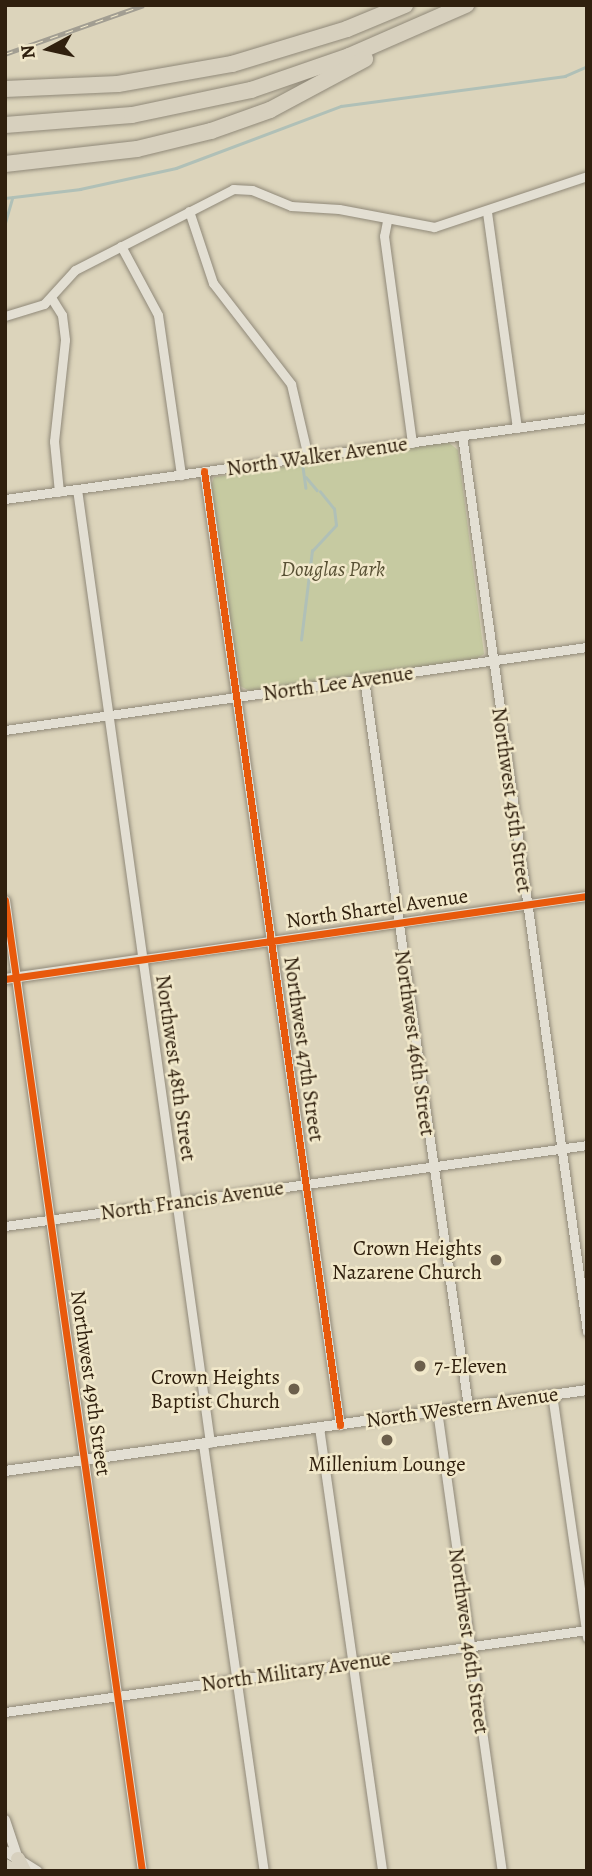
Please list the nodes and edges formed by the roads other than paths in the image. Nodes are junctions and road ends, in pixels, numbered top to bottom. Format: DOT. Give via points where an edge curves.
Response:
graph roads {
  1 [pos="405,5"];
  2 [pos="466,5"];
  3 [pos="450,12"];
  4 [pos="5,89"];
  5 [pos="5,125"];
  6 [pos="5,164"];
  7 [pos="587,176"];
  8 [pos="189,211"];
  9 [pos="487,212"];
  10 [pos="387,221"];
  11 [pos="121,246"];
  12 [pos="52,299"];
  13 [pos="5,316"];
  14 [pos="587,418"];
  15 [pos="517,428"];
  16 [pos="462,435"];
  17 [pos="412,443"];
  18 [pos="308,457"];
  19 [pos="204,471"];
  20 [pos="181,475"];
  21 [pos="76,489"];
  22 [pos="59,492"];
  23 [pos="5,499"];
  24 [pos="587,647"];
  25 [pos="492,661"];
  26 [pos="364,679"];
  27 [pos="235,697"];
  28 [pos="108,715"];
  29 [pos="5,730"];
  30 [pos="587,896"];
  31 [pos="5,900"];
  32 [pos="526,905"];
  33 [pos="398,923"];
  34 [pos="270,941"];
  35 [pos="143,959"];
  36 [pos="11,978"];
  37 [pos="587,1145"];
  38 [pos="561,1148"];
  39 [pos="433,1166"];
  40 [pos="306,1184"];
  41 [pos="177,1202"];
  42 [pos="51,1220"];
  43 [pos="5,1226"];
  44 [pos="587,1331"];
  45 [pos="587,1390"];
  46 [pos="552,1394"];
  47 [pos="468,1406"];
  48 [pos="437,1410"];
  49 [pos="340,1424"];
  50 [pos="319,1427"];
  51 [pos="207,1443"];
  52 [pos="84,1461"];
  53 [pos="5,1471"];
  54 [pos="586,1632"];
  55 [pos="469,1647"];
  56 [pos="353,1663"];
  57 [pos="235,1680"];
  58 [pos="120,1697"];
  59 [pos="5,1712"];
  60 [pos="5,1820"];
  61 [pos="13,1863"];
  62 [pos="37,1871"];
  63 [pos="142,1871"];
  64 [pos="264,1871"];
  65 [pos="382,1871"];
  66 [pos="502,1871"];
  1 -- 4 [label="highway" via="278,52 193,72 84,87"];
  2 -- 3 [label="highway"];
  3 -- 5 [label="highway" via="338,60 230,96 108,118"];
  3 -- 6 [label="highway" via="270,110 235,123 137,149"];
  7 -- 9 [label="street"];
  8 -- 10 [label="street" via="241,188 291,206 339,209"];
  8 -- 11 [label="street"];
  8 -- 18 [label="street" via="213,283 291,384"];
  9 -- 10 [label="street" via="434,227"];
  9 -- 15 [label="street"];
  10 -- 17 [label="street" via="384,236"];
  11 -- 12 [label="street" via="75,270"];
  11 -- 20 [label="street" via="149,290 158,315"];
  12 -- 13 [label="street" via="27,312"];
  12 -- 22 [label="street" via="62,315 65,340 54,441"];
  14 -- 15 [label="street, North Walker Avenue"];
  15 -- 16 [label="street, North Walker Avenue"];
  16 -- 17 [label="street, North Walker Avenue"];
  16 -- 25 [label="street, Northwest 45th Street"];
  17 -- 18 [label="street, North Walker Avenue"];
  18 -- 19 [label="street, North Walker Avenue"];
  19 -- 20 [label="street, North Walker Avenue"];
  19 -- 27 [label="street, Northwest 47th Street"];
  20 -- 21 [label="street, North Walker Avenue"];
  21 -- 22 [label="street, North Walker Avenue"];
  21 -- 28 [label="street, Northwest 48th Street"];
  22 -- 23 [label="street, North Walker Avenue"];
  24 -- 25 [label="street, North Lee Avenue"];
  25 -- 26 [label="street, North Lee Avenue"];
  25 -- 32 [label="street, Northwest 45th Street"];
  26 -- 27 [label="street, North Lee Avenue"];
  26 -- 33 [label="street, Northwest 46th Street"];
  27 -- 28 [label="street, North Lee Avenue"];
  27 -- 34 [label="street, Northwest 47th Street"];
  28 -- 29 [label="street, North Lee Avenue"];
  28 -- 35 [label="street, Northwest 48th Street"];
  30 -- 32 [label="street, North Shartel Avenue"];
  31 -- 36 [label="street, Northwest 49th Street"];
  32 -- 33 [label="street, North Shartel Avenue"];
  32 -- 38 [label="street, Northwest 45th Street"];
  33 -- 34 [label="street, North Shartel Avenue"];
  33 -- 39 [label="street, Northwest 46th Street"];
  34 -- 35 [label="street, North Shartel Avenue"];
  34 -- 40 [label="street, Northwest 47th Street"];
  35 -- 36 [label="street, North Shartel Avenue"];
  35 -- 41 [label="street, Northwest 48th Street"];
  36 -- 42 [label="street, Northwest 49th Street"];
  37 -- 38 [label="street, North Francis Avenue"];
  38 -- 39 [label="street, North Francis Avenue"];
  38 -- 44 [label="street, Northwest 45th Street"];
  39 -- 40 [label="street, North Francis Avenue"];
  39 -- 47 [label="street, Northwest 46th Street"];
  40 -- 41 [label="street, North Francis Avenue"];
  40 -- 49 [label="street, Northwest 47th Street"];
  41 -- 42 [label="street, North Francis Avenue"];
  41 -- 51 [label="street, Northwest 48th Street"];
  42 -- 43 [label="street, North Francis Avenue"];
  42 -- 52 [label="street, Northwest 49th Street"];
  45 -- 46 [label="street, North Western Avenue"];
  46 -- 47 [label="street, North Western Avenue"];
  46 -- 54 [label="street"];
  47 -- 48 [label="street, North Western Avenue"];
  48 -- 49 [label="street, North Western Avenue"];
  48 -- 55 [label="street, Northwest 46th Street"];
  49 -- 50 [label="street, North Western Avenue"];
  50 -- 51 [label="street, North Western Avenue"];
  50 -- 56 [label="street"];
  51 -- 52 [label="street, North Western Avenue"];
  51 -- 57 [label="street, Northwest 48th Street"];
  52 -- 53 [label="street, North Western Avenue"];
  52 -- 58 [label="street, Northwest 49th Street"];
  54 -- 55 [label="street, North Military Avenue"];
  55 -- 56 [label="street, North Military Avenue"];
  55 -- 66 [label="street, Northwest 46th Street"];
  56 -- 57 [label="street, North Military Avenue"];
  56 -- 65 [label="street"];
  57 -- 58 [label="street, North Military Avenue"];
  57 -- 64 [label="street, Northwest 48th Street"];
  58 -- 59 [label="street, North Military Avenue"];
  58 -- 63 [label="street, Northwest 49th Street"];
  60 -- 61 [label="street"];
  61 -- 62 [label="street"];
}
